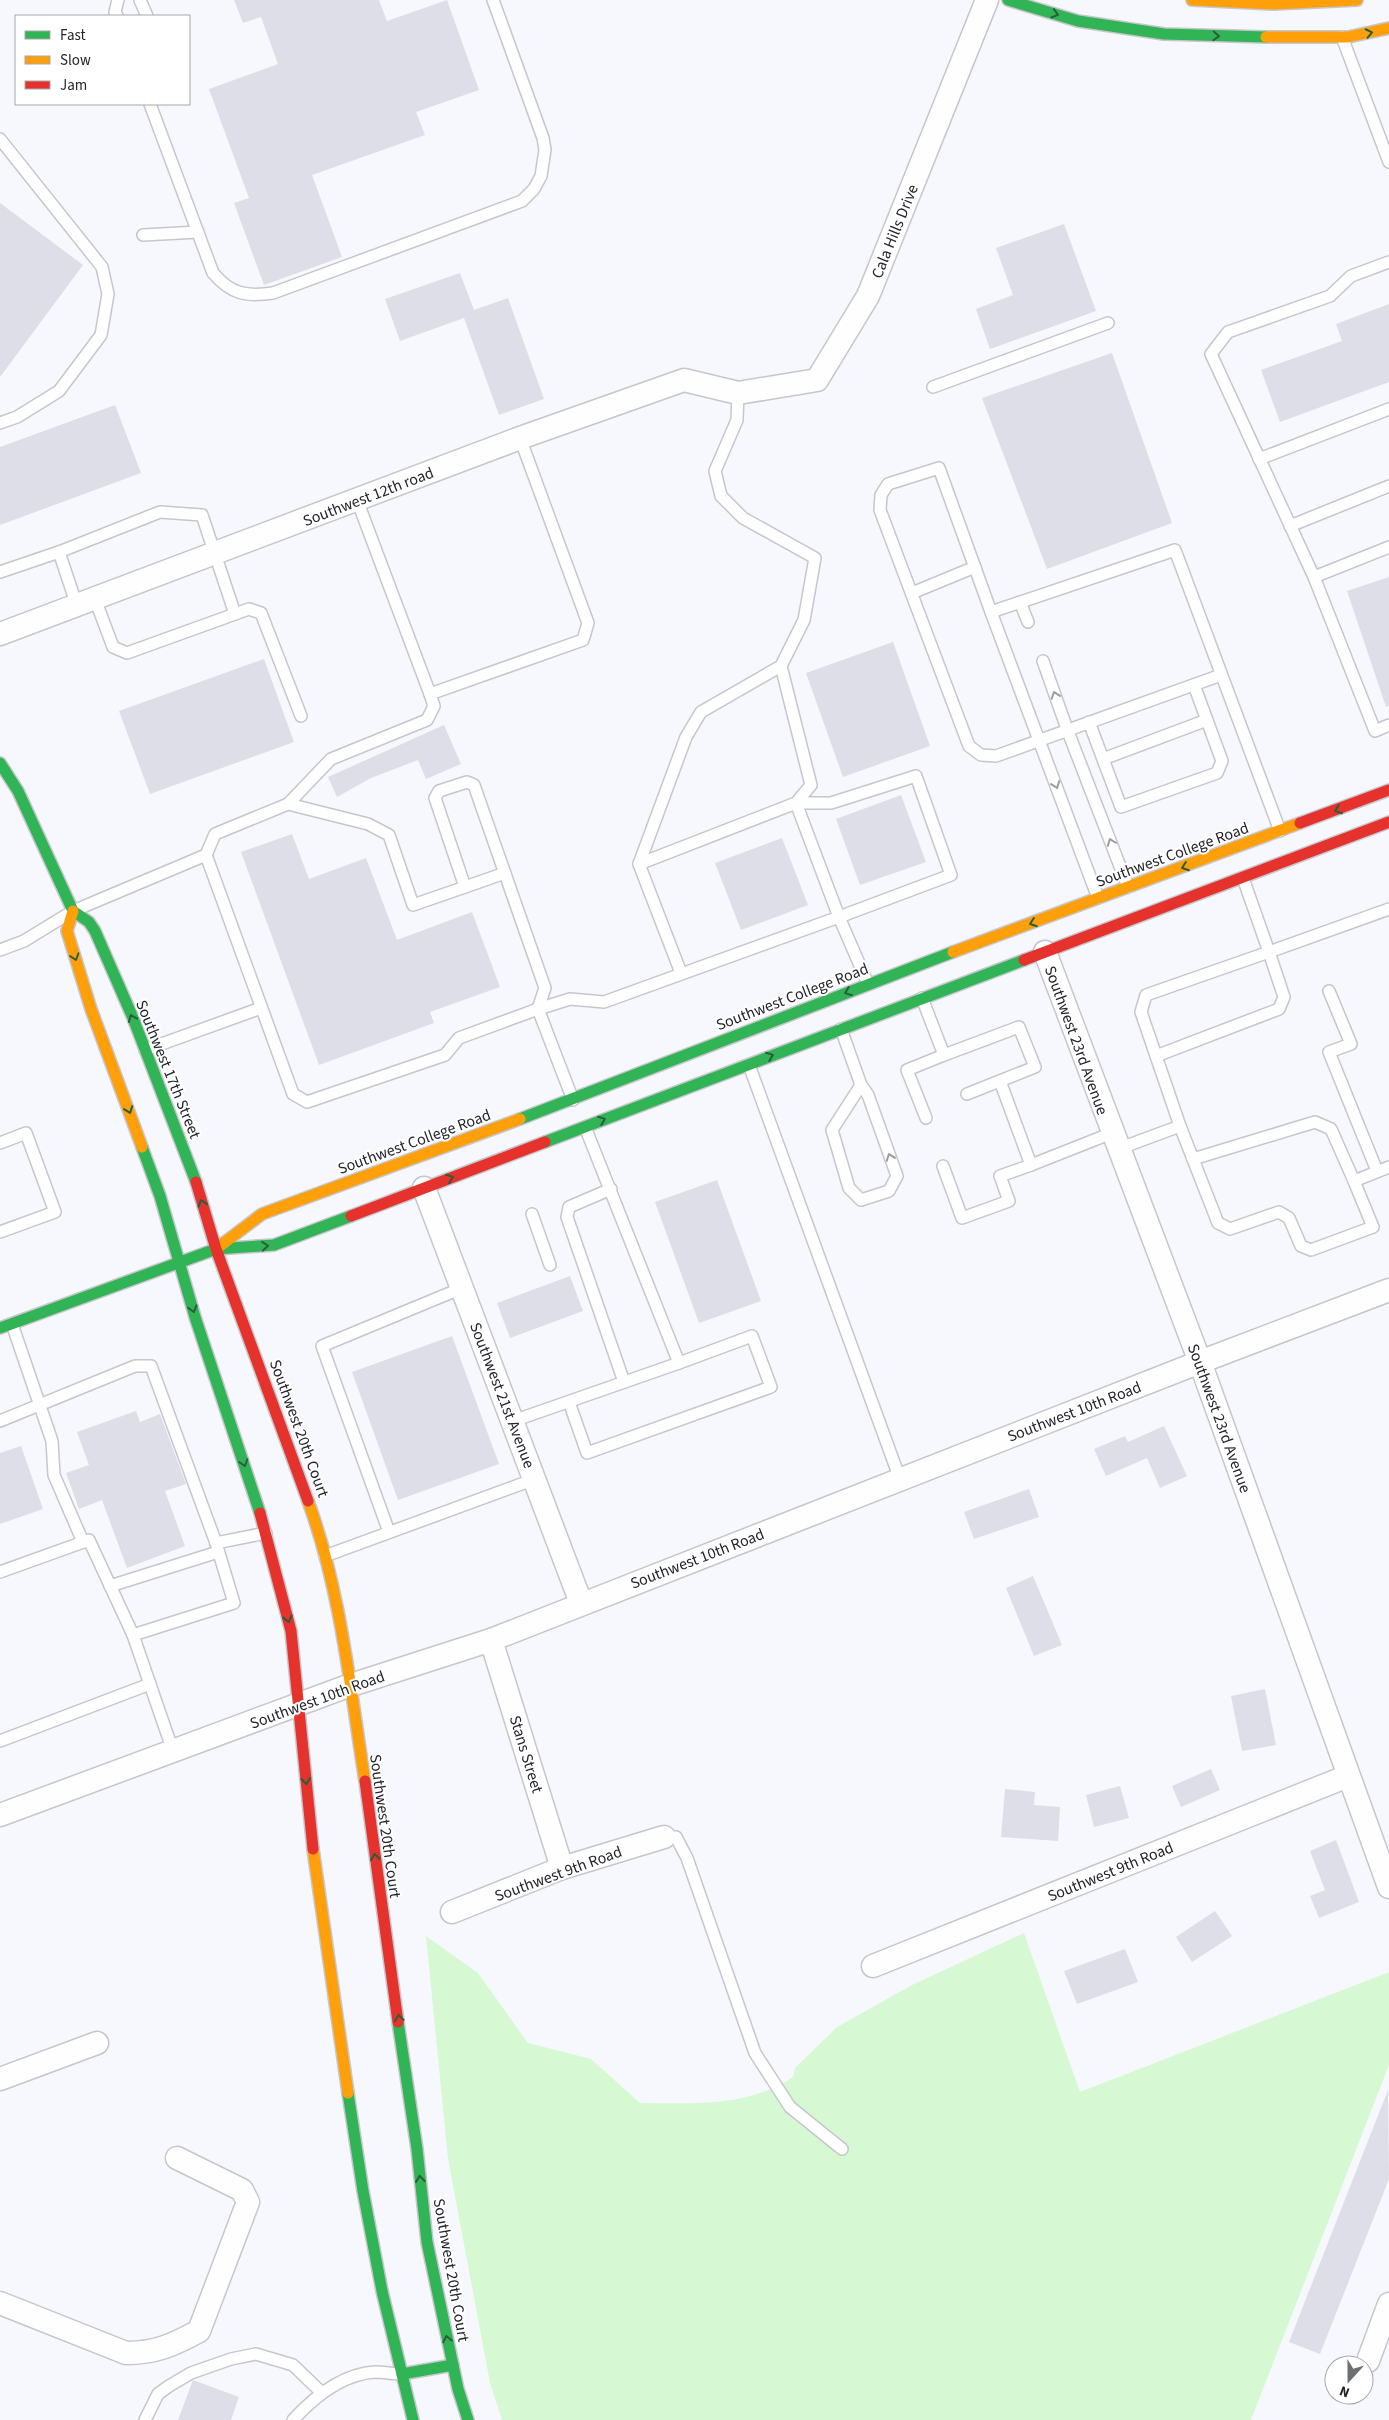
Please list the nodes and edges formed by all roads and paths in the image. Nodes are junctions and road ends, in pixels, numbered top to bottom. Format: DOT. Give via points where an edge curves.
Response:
graph roads {
  1 [pos="118,0"];
  2 [pos="140,0"];
  3 [pos="493,0"];
  4 [pos="987,0"];
  5 [pos="1008,0"];
  6 [pos="1192,0"];
  7 [pos="1357,0"];
  8 [pos="116,15"];
  9 [pos="146,15"];
  10 [pos="1389,28"];
  11 [pos="1341,37"];
  12 [pos="150,105"];
  13 [pos="0,139"];
  14 [pos="1389,162"];
  15 [pos="198,232"];
  16 [pos="143,234"];
  17 [pos="1389,262"];
  18 [pos="1108,323"];
  19 [pos="933,387"];
  20 [pos="738,392"];
  21 [pos="1389,410"];
  22 [pos="0,423"];
  23 [pos="520,438"];
  24 [pos="1259,459"];
  25 [pos="1389,486"];
  26 [pos="358,500"];
  27 [pos="1290,526"];
  28 [pos="1389,547"];
  29 [pos="59,552"];
  30 [pos="215,554"];
  31 [pos="975,567"];
  32 [pos="0,572"];
  33 [pos="1314,577"];
  34 [pos="912,593"];
  35 [pos="86,602"];
  36 [pos="1020,602"];
  37 [pos="991,612"];
  38 [pos="235,614"];
  39 [pos="1028,622"];
  40 [pos="0,634"];
  41 [pos="1043,661"];
  42 [pos="781,666"];
  43 [pos="1221,675"];
  44 [pos="1194,685"];
  45 [pos="430,694"];
  46 [pos="301,716"];
  47 [pos="1207,720"];
  48 [pos="1089,722"];
  49 [pos="1389,725"];
  50 [pos="1067,730"];
  51 [pos="1039,740"];
  52 [pos="1103,759"];
  53 [pos="0,763"];
  54 [pos="1389,790"];
  55 [pos="288,804"];
  56 [pos="796,804"];
  57 [pos="1389,822"];
  58 [pos="1280,832"];
  59 [pos="206,855"];
  60 [pos="639,864"];
  61 [pos="505,873"];
  62 [pos="1243,877"];
  63 [pos="465,887"];
  64 [pos="1128,887"];
  65 [pos="1098,898"];
  66 [pos="1389,909"];
  67 [pos="73,910"];
  68 [pos="839,917"];
  69 [pos="0,950"];
  70 [pos="1045,952"];
  71 [pos="1269,952"];
  72 [pos="681,973"];
  73 [pos="868,984"];
  74 [pos="1329,991"];
  75 [pos="922,998"];
  76 [pos="261,1008"];
  77 [pos="538,1009"];
  78 [pos="841,1029"];
  79 [pos="144,1050"];
  80 [pos="944,1055"];
  81 [pos="1156,1056"];
  82 [pos="748,1064"];
  83 [pos="1000,1081"];
  84 [pos="861,1085"];
  85 [pos="967,1094"];
  86 [pos="573,1100"];
  87 [pos="926,1118"];
  88 [pos="585,1126"];
  89 [pos="1180,1126"];
  90 [pos="1,1138"];
  91 [pos="1115,1141"];
  92 [pos="1193,1159"];
  93 [pos="1031,1165"];
  94 [pos="943,1166"];
  95 [pos="1389,1167"];
  96 [pos="1377,1172"];
  97 [pos="1354,1181"];
  98 [pos="424,1188"];
  99 [pos="611,1189"];
  100 [pos="532,1214"];
  101 [pos="0,1232"];
  102 [pos="216,1249"];
  103 [pos="179,1262"];
  104 [pos="550,1265"];
  105 [pos="462,1288"];
  106 [pos="1389,1290"];
  107 [pos="12,1324"];
  108 [pos="0,1328"];
  109 [pos="1200,1362"];
  110 [pos="679,1363"];
  111 [pos="624,1382"];
  112 [pos="568,1402"];
  113 [pos="40,1406"];
  114 [pos="0,1421"];
  115 [pos="513,1422"];
  116 [pos="535,1479"];
  117 [pos="900,1479"];
  118 [pos="389,1532"];
  119 [pos="266,1533"];
  120 [pos="83,1542"];
  121 [pos="217,1548"];
  122 [pos="325,1556"];
  123 [pos="0,1572"];
  124 [pos="110,1586"];
  125 [pos="581,1603"];
  126 [pos="133,1635"];
  127 [pos="491,1640"];
  128 [pos="150,1684"];
  129 [pos="348,1686"];
  130 [pos="298,1705"];
  131 [pos="0,1741"];
  132 [pos="173,1751"];
  133 [pos="1348,1776"];
  134 [pos="0,1815"];
  135 [pos="664,1837"];
  136 [pos="562,1868"];
  137 [pos="1389,1887"];
  138 [pos="452,1912"];
  139 [pos="873,1966"];
  140 [pos="97,2043"];
  141 [pos="0,2079"];
  142 [pos="842,2149"];
  143 [pos="177,2158"];
  144 [pos="0,2303"];
  145 [pos="1389,2304"];
  146 [pos="1370,2355"];
  147 [pos="453,2366"];
  148 [pos="402,2374"];
  149 [pos="322,2393"];
  150 [pos="145,2420"];
  151 [pos="293,2420"];
  152 [pos="413,2420"];
  153 [pos="468,2420"];
  1 -- 8 [label="lane"];
  2 -- 9 [label="lane"];
  3 -- 15 [label="lane" via="546,150 541,176 534,189 522,200 273,293 257,295 224,286 213,273"];
  4 -- 20 [label="street, Cala Hills Drive" via="868,296 817,380"];
  5 -- 11 [label="main road, one-way" via="1078,21 1164,34"];
  6 -- 7 [label="main road" via="1246,6"];
  11 -- 10 [label="main road, one-way"];
  11 -- 14 [label="lane"];
  12 -- 15 [label="lane"];
  13 -- 22 [label="lane" via="102,267 108,294 101,335 58,391 17,417"];
  15 -- 16 [label="lane"];
  17 -- 24 [label="lane" via="1351,276 1330,296 1228,332 1211,354"];
  18 -- 19 [label="lane"];
  20 -- 23 [label="street, Southwest 12th road" via="684,380"];
  20 -- 42 [label="lane" via="737,420 715,472 721,496 743,518 815,558 804,620"];
  21 -- 24 [label="lane"];
  23 -- 26 [label="street, Southwest 12th road"];
  23 -- 45 [label="lane" via="588,623 583,640"];
  24 -- 27 [label="lane"];
  25 -- 27 [label="lane"];
  26 -- 30 [label="street, Southwest 12th road"];
  26 -- 45 [label="lane"];
  27 -- 33 [label="lane"];
  28 -- 33 [label="lane"];
  29 -- 30 [label="lane" via="160,512 202,515"];
  29 -- 32 [label="lane"];
  29 -- 35 [label="lane"];
  30 -- 35 [label="street, Southwest 12th road"];
  30 -- 38 [label="lane"];
  31 -- 34 [label="lane"];
  31 -- 34 [label="lane" via="938,468 888,484 880,510"];
  31 -- 37 [label="lane"];
  33 -- 49 [label="lane" via="1375,731"];
  34 -- 51 [label="lane" via="970,746 981,755 996,756"];
  35 -- 38 [label="lane" via="113,647 127,653"];
  35 -- 40 [label="street, Southwest 12th road"];
  36 -- 37 [label="lane"];
  36 -- 39 [label="lane"];
  36 -- 43 [label="lane" via="1175,550"];
  37 -- 51 [label="lane"];
  38 -- 46 [label="lane" via="249,608 261,613"];
  50 -- 41 [label="lane, one-way"];
  42 -- 56 [label="lane" via="811,785"];
  42 -- 60 [label="lane" via="701,712 686,737"];
  43 -- 44 [label="lane"];
  43 -- 58 [label="lane"];
  44 -- 47 [label="lane"];
  44 -- 48 [label="lane"];
  45 -- 55 [label="lane" via="434,706 427,720 331,759"];
  47 -- 52 [label="lane"];
  47 -- 52 [label="lane" via="1222,760 1217,773 1121,807"];
  48 -- 50 [label="lane"];
  48 -- 52 [label="lane"];
  50 -- 51 [label="lane"];
  64 -- 50 [label="lane, one-way"];
  51 -- 65 [label="lane, one-way"];
  53 -- 67 [label="main road, Southwest 17th Street" via="18,791"];
  54 -- 58 [label="main road, Southwest College Road, one-way"];
  55 -- 59 [label="lane" via="216,834"];
  55 -- 63 [label="lane" via="368,824 389,835 413,905"];
  56 -- 60 [label="lane"];
  56 -- 68 [label="lane"];
  56 -- 68 [label="lane" via="830,803 916,776 951,875"];
  57 -- 62 [label="main road, Southwest College Road"];
  58 -- 64 [label="main road, Southwest College Road, one-way"];
  59 -- 67 [label="lane"];
  59 -- 76 [label="lane"];
  60 -- 72 [label="lane"];
  61 -- 63 [label="lane"];
  61 -- 63 [label="lane" via="474,784 467,782 439,791 435,798"];
  61 -- 77 [label="lane" via="545,988"];
  62 -- 70 [label="main road, Southwest College Road"];
  62 -- 71 [label="lane"];
  64 -- 65 [label="main road, Southwest College Road"];
  65 -- 73 [label="main road, Southwest College Road, one-way"];
  66 -- 71 [label="lane"];
  67 -- 69 [label="lane" via="24,941"];
  79 -- 67 [label="main road, Southwest 17th Street, one-way" via="95,931"];
  67 -- 103 [label="main road, one-way" via="67,931 91,1009 160,1196"];
  68 -- 72 [label="lane"];
  68 -- 73 [label="lane"];
  70 -- 75 [label="main road, Southwest College Road"];
  70 -- 91 [label="street, Southwest 23rd Avenue"];
  71 -- 81 [label="lane" via="1284,997 1279,1009"];
  71 -- 81 [label="lane" via="1146,995 1141,1012"];
  72 -- 77 [label="lane" via="604,1002 570,999"];
  73 -- 86 [label="main road, Southwest College Road, one-way"];
  74 -- 96 [label="lane" via="1351,1044 1329,1052"];
  75 -- 78 [label="main road, Southwest College Road"];
  75 -- 80 [label="lane"];
  76 -- 77 [label="lane" via="293,1094 307,1102 445,1056 459,1038"];
  76 -- 79 [label="lane"];
  77 -- 86 [label="lane"];
  82 -- 78 [label="main road, Southwest College Road, one-way"];
  78 -- 84 [label="lane"];
  102 -- 79 [label="main road, Southwest 17th Street, one-way" via="195,1179"];
  80 -- 83 [label="lane" via="1019,1027 1035,1067"];
  80 -- 87 [label="lane" via="907,1070"];
  81 -- 89 [label="lane"];
  88 -- 82 [label="main road, Southwest College Road, one-way"];
  82 -- 117 [label="lane"];
  83 -- 85 [label="lane"];
  83 -- 93 [label="lane"];
  84 -- 84 [label="lane, one-way" via="832,1130 849,1188 861,1200 889,1190 897,1176 868,1095"];
  86 -- 102 [label="main road, Southwest College Road" via="262,1214"];
  98 -- 88 [label="main road, Southwest College Road, one-way"];
  88 -- 99 [label="lane"];
  89 -- 91 [label="lane"];
  89 -- 92 [label="lane"];
  90 -- 101 [label="lane" via="26,1133 55,1212 15,1220"];
  91 -- 93 [label="lane"];
  91 -- 109 [label="street, Southwest 23rd Avenue"];
  92 -- 97 [label="lane" via="1315,1122 1331,1129"];
  92 -- 97 [label="lane" via="1218,1223 1230,1229 1279,1212 1289,1218 1301,1246 1311,1250 1373,1227"];
  93 -- 94 [label="lane" via="1000,1176 1009,1201 962,1218"];
  95 -- 96 [label="lane"];
  96 -- 97 [label="lane"];
  102 -- 98 [label="main road, Southwest College Road, one-way" via="274,1245"];
  98 -- 105 [label="street, Southwest 21st Avenue"];
  99 -- 110 [label="lane"];
  99 -- 111 [label="lane" via="569,1207 567,1217"];
  100 -- 104 [label="lane"];
  102 -- 103 [label="main road, Southwest College Road"];
  102 -- 122 [label="main road, Southwest 20th Court" via="318,1528"];
  103 -- 107 [label="main road, Southwest College Road"];
  103 -- 119 [label="main road, one-way"];
  105 -- 115 [label="street, Southwest 21st Avenue"];
  105 -- 118 [label="lane" via="322,1346"];
  106 -- 109 [label="street, Southwest 10th Road"];
  107 -- 108 [label="main road, Southwest College Road"];
  107 -- 113 [label="lane"];
  109 -- 117 [label="street, Southwest 10th Road"];
  109 -- 133 [label="street, Southwest 23rd Avenue"];
  110 -- 111 [label="lane"];
  110 -- 112 [label="lane" via="752,1336 771,1387 587,1453"];
  111 -- 112 [label="lane"];
  112 -- 115 [label="lane"];
  113 -- 114 [label="lane"];
  113 -- 120 [label="lane" via="52,1441 54,1475"];
  113 -- 121 [label="lane" via="135,1366 151,1366"];
  115 -- 116 [label="street, Southwest 21st Avenue"];
  116 -- 118 [label="lane"];
  116 -- 125 [label="street, Southwest 21st Avenue"];
  117 -- 125 [label="street, Southwest 10th Road"];
  118 -- 122 [label="lane"];
  119 -- 121 [label="lane"];
  119 -- 130 [label="main road, one-way" via="291,1631"];
  120 -- 123 [label="lane"];
  120 -- 124 [label="lane" via="89,1540"];
  121 -- 124 [label="lane"];
  121 -- 126 [label="lane" via="234,1603"];
  122 -- 129 [label="main road, Southwest 20th Court" via="338,1611"];
  124 -- 126 [label="lane"];
  125 -- 127 [label="street, Southwest 10th Road"];
  126 -- 128 [label="lane"];
  127 -- 129 [label="street, Southwest 10th Road"];
  127 -- 136 [label="street, Stans Street"];
  128 -- 131 [label="lane"];
  128 -- 132 [label="lane"];
  129 -- 130 [label="street, Southwest 10th Road"];
  147 -- 129 [label="main road, Southwest 20th Court, one-way" via="427,2242 399,2017"];
  130 -- 132 [label="street, Southwest 10th Road"];
  130 -- 148 [label="main road, one-way" via="316,1879 363,2191"];
  132 -- 134 [label="street, Southwest 10th Road"];
  133 -- 137 [label="street, Southwest 23rd Avenue"];
  133 -- 139 [label="street, Southwest 9th Road"];
  135 -- 136 [label="street, Southwest 9th Road"];
  135 -- 142 [label="lane" via="676,1837 687,1858 755,2053 790,2107"];
  136 -- 138 [label="street, Southwest 9th Road"];
  140 -- 141 [label="street"];
  143 -- 144 [label="street" via="242,2190 248,2202 198,2331 148,2353 126,2353"];
  145 -- 146 [label="street"];
  147 -- 148 [label="main road"];
  147 -- 153 [label="main road, Southwest 20th Court"];
  148 -- 149 [label="lane" via="375,2372 361,2375"];
  148 -- 152 [label="main road"];
  149 -- 150 [label="lane" via="293,2365 256,2354 230,2359 169,2386 158,2394"];
  149 -- 151 [label="lane"];
}
